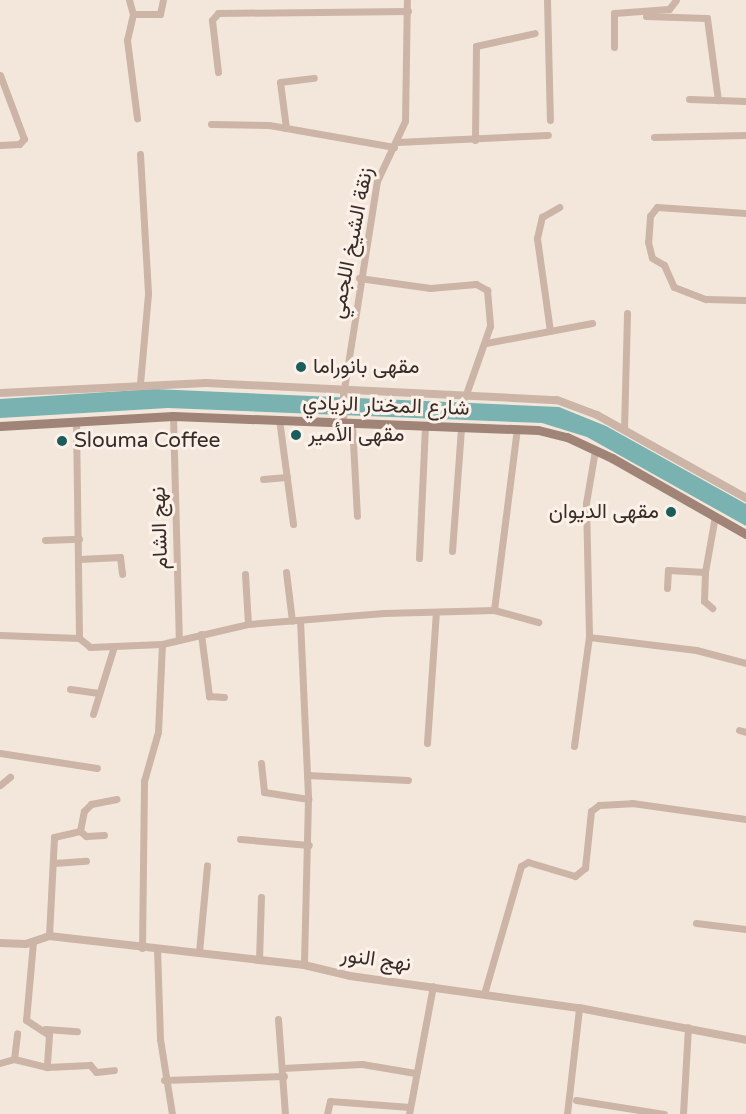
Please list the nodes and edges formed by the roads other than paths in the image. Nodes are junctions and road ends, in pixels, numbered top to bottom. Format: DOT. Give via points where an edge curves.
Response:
graph roads {
  1 [pos="129,0"];
  2 [pos="163,0"];
  3 [pos="407,0"];
  4 [pos="547,0"];
  5 [pos="676,0"];
  6 [pos="408,11"];
  7 [pos="133,14"];
  8 [pos="646,16"];
  9 [pos="535,33"];
  10 [pos="614,47"];
  11 [pos="218,72"];
  12 [pos="0,75"];
  13 [pos="314,78"];
  14 [pos="689,99"];
  15 [pos="718,100"];
  16 [pos="746,101"];
  17 [pos="137,118"];
  18 [pos="550,120"];
  19 [pos="211,124"];
  20 [pos="286,128"];
  21 [pos="548,135"];
  22 [pos="746,135"];
  23 [pos="654,136"];
  24 [pos="476,140"];
  25 [pos="395,144"];
  26 [pos="0,145"];
  27 [pos="140,154"];
  28 [pos="559,207"];
  29 [pos="746,213"];
  30 [pos="359,278"];
  31 [pos="746,300"];
  32 [pos="627,313"];
  33 [pos="592,323"];
  34 [pos="550,331"];
  35 [pos="486,343"];
  36 [pos="140,383"];
  37 [pos="344,389"];
  38 [pos="0,393"];
  39 [pos="465,397"];
  40 [pos="173,416"];
  41 [pos="279,419"];
  42 [pos="76,422"];
  43 [pos="348,423"];
  44 [pos="0,426"];
  45 [pos="425,426"];
  46 [pos="461,426"];
  47 [pos="517,428"];
  48 [pos="624,429"];
  49 [pos="595,450"];
  50 [pos="287,477"];
  51 [pos="263,479"];
  52 [pos="746,498"];
  53 [pos="357,516"];
  54 [pos="715,516"];
  55 [pos="293,524"];
  56 [pos="746,534"];
  57 [pos="79,539"];
  58 [pos="45,540"];
  59 [pos="452,551"];
  60 [pos="419,558"];
  61 [pos="79,559"];
  62 [pos="286,572"];
  63 [pos="705,572"];
  64 [pos="122,574"];
  65 [pos="245,574"];
  66 [pos="667,588"];
  67 [pos="712,608"];
  68 [pos="494,610"];
  69 [pos="436,612"];
  70 [pos="296,621"];
  71 [pos="538,622"];
  72 [pos="248,624"];
  73 [pos="201,634"];
  74 [pos="0,635"];
  75 [pos="589,637"];
  76 [pos="79,638"];
  77 [pos="179,639"];
  78 [pos="162,644"];
  79 [pos="114,646"];
  80 [pos="746,663"];
  81 [pos="70,689"];
  82 [pos="99,693"];
  83 [pos="224,697"];
  84 [pos="93,714"];
  85 [pos="427,743"];
  86 [pos="574,746"];
  87 [pos="0,753"];
  88 [pos="261,763"];
  89 [pos="96,768"];
  90 [pos="307,775"];
  91 [pos="10,777"];
  92 [pos="408,780"];
  93 [pos="0,785"];
  94 [pos="117,799"];
  95 [pos="308,799"];
  96 [pos="746,819"];
  97 [pos="80,831"];
  98 [pos="104,835"];
  99 [pos="240,839"];
  100 [pos="309,845"];
  101 [pos="86,861"];
  102 [pos="54,862"];
  103 [pos="207,865"];
  104 [pos="261,897"];
  105 [pos="696,923"];
  106 [pos="746,929"];
  107 [pos="49,936"];
  108 [pos="33,942"];
  109 [pos="0,943"];
  110 [pos="142,948"];
  111 [pos="157,948"];
  112 [pos="199,952"];
  113 [pos="259,960"];
  114 [pos="304,965"];
  115 [pos="433,986"];
  116 [pos="484,994"];
  117 [pos="579,1008"];
  118 [pos="278,1019"];
  119 [pos="688,1027"];
  120 [pos="45,1029"];
  121 [pos="76,1031"];
  122 [pos="16,1033"];
  123 [pos="746,1040"];
  124 [pos="14,1059"];
  125 [pos="0,1063"];
  126 [pos="47,1067"];
  127 [pos="114,1070"];
  128 [pos="283,1072"];
  129 [pos="415,1073"];
  130 [pos="164,1080"];
  131 [pos="576,1100"];
  132 [pos="409,1110"];
  133 [pos="172,1114"];
  134 [pos="285,1114"];
  135 [pos="327,1114"];
  136 [pos="567,1114"];
  137 [pos="664,1114"];
  138 [pos="683,1114"];
  1 -- 7 [label="street"];
  2 -- 7 [label="street" via="160,14"];
  3 -- 6 [label="street, زنقة الشيخ اللجمي"];
  4 -- 18 [label="street"];
  5 -- 10 [label="street" via="669,9 614,13"];
  6 -- 11 [label="street" via="218,13 212,20"];
  6 -- 25 [label="street, زنقة الشيخ اللجمي" via="406,108"];
  7 -- 17 [label="street" via="127,40"];
  8 -- 15 [label="street" via="708,18"];
  9 -- 24 [label="street" via="476,46"];
  12 -- 26 [label="street" via="24,139 19,144"];
  13 -- 20 [label="street" via="280,81"];
  14 -- 15 [label="street"];
  15 -- 16 [label="street"];
  19 -- 20 [label="street"];
  20 -- 25 [label="street"];
  21 -- 24 [label="street"];
  22 -- 23 [label="street"];
  24 -- 25 [label="street"];
  25 -- 30 [label="street, زنقة الشيخ اللجمي" via="379,173"];
  27 -- 36 [label="street" via="148,294"];
  28 -- 34 [label="street" via="542,217 537,238"];
  29 -- 31 [label="street" via="657,207 650,216 648,242 652,258 664,265 674,287 706,298"];
  30 -- 35 [label="street" via="430,288 482,285 491,310"];
  30 -- 37 [label="street, زنقة الشيخ اللجمي"];
  32 -- 48 [label="street"];
  33 -- 34 [label="street"];
  34 -- 35 [label="street"];
  35 -- 39 [label="street"];
  36 -- 37 [label="street"];
  36 -- 38 [label="street"];
  37 -- 39 [label="street"];
  37 -- 43 [label="street"];
  39 -- 48 [label="street" via="556,400"];
  40 -- 41 [label="main road, شارع المختار الزيادي"];
  40 -- 42 [label="main road, شارع المختار الزيادي"];
  40 -- 77 [label="street, نهج الشام"];
  41 -- 43 [label="main road, شارع المختار الزيادي"];
  41 -- 50 [label="street"];
  42 -- 44 [label="main road, شارع المختار الزيادي"];
  42 -- 57 [label="street"];
  43 -- 45 [label="main road, شارع المختار الزيادي"];
  43 -- 53 [label="street"];
  45 -- 46 [label="main road, شارع المختار الزيادي"];
  45 -- 60 [label="street"];
  46 -- 47 [label="main road, شارع المختار الزيادي"];
  46 -- 59 [label="street"];
  47 -- 49 [label="main road, شارع المختار الزيادي" via="554,433"];
  47 -- 68 [label="street"];
  48 -- 52 [label="street"];
  49 -- 54 [label="main road, شارع المختار الزيادي"];
  49 -- 75 [label="street" via="586,512"];
  50 -- 51 [label="street"];
  50 -- 55 [label="street"];
  54 -- 56 [label="main road, شارع المختار الزيادي"];
  54 -- 63 [label="street"];
  57 -- 58 [label="street"];
  57 -- 61 [label="street"];
  61 -- 64 [label="street" via="120,557"];
  61 -- 76 [label="street"];
  62 -- 70 [label="street"];
  63 -- 66 [label="street" via="668,570"];
  63 -- 67 [label="street" via="704,602"];
  65 -- 72 [label="street"];
  68 -- 69 [label="street"];
  68 -- 71 [label="street"];
  69 -- 70 [label="street"];
  69 -- 85 [label="street"];
  70 -- 72 [label="street"];
  70 -- 90 [label="street"];
  72 -- 73 [label="street"];
  73 -- 77 [label="street"];
  73 -- 83 [label="street" via="209,696"];
  74 -- 76 [label="street"];
  75 -- 80 [label="street" via="696,650"];
  75 -- 86 [label="street"];
  76 -- 79 [label="street" via="90,647"];
  77 -- 78 [label="street"];
  78 -- 79 [label="street"];
  78 -- 110 [label="street" via="158,732 144,781"];
  79 -- 82 [label="street"];
  81 -- 82 [label="street"];
  82 -- 84 [label="street"];
  87 -- 89 [label="street"];
  88 -- 95 [label="street" via="264,792"];
  90 -- 92 [label="street"];
  90 -- 95 [label="street"];
  91 -- 93 [label="street"];
  94 -- 97 [label="street" via="91,804 84,811"];
  95 -- 100 [label="street"];
  96 -- 116 [label="street" via="632,803 599,805 591,811 585,868 575,876 528,862 521,866"];
  97 -- 98 [label="street" via="86,836"];
  97 -- 102 [label="street" via="54,837"];
  99 -- 100 [label="street"];
  100 -- 114 [label="street"];
  101 -- 102 [label="street"];
  102 -- 107 [label="street"];
  103 -- 112 [label="street"];
  104 -- 113 [label="street"];
  105 -- 106 [label="street"];
  107 -- 108 [label="street, نهج النور"];
  107 -- 110 [label="street, نهج النور"];
  108 -- 109 [label="street, نهج النور"];
  108 -- 120 [label="street" via="27,1020 32,1026"];
  110 -- 111 [label="street, نهج النور"];
  111 -- 112 [label="street, نهج النور"];
  111 -- 130 [label="street"];
  112 -- 113 [label="street, نهج النور"];
  113 -- 114 [label="street, نهج النور"];
  114 -- 115 [label="street, نهج النور" via="350,976"];
  115 -- 116 [label="street, نهج النور"];
  115 -- 129 [label="street"];
  116 -- 117 [label="street, نهج النور"];
  117 -- 119 [label="street, نهج النور"];
  117 -- 136 [label="street"];
  118 -- 128 [label="street"];
  119 -- 123 [label="street, نهج النور"];
  119 -- 138 [label="street"];
  120 -- 121 [label="street"];
  120 -- 126 [label="street" via="49,1035"];
  122 -- 124 [label="street"];
  124 -- 125 [label="street"];
  124 -- 126 [label="street"];
  126 -- 127 [label="street" via="90,1065 96,1072"];
  128 -- 129 [label="street" via="362,1064"];
  128 -- 130 [label="street"];
  128 -- 134 [label="street"];
  129 -- 132 [label="street"];
  130 -- 133 [label="street"];
  131 -- 137 [label="street"];
  132 -- 135 [label="street" via="330,1101"];
}
